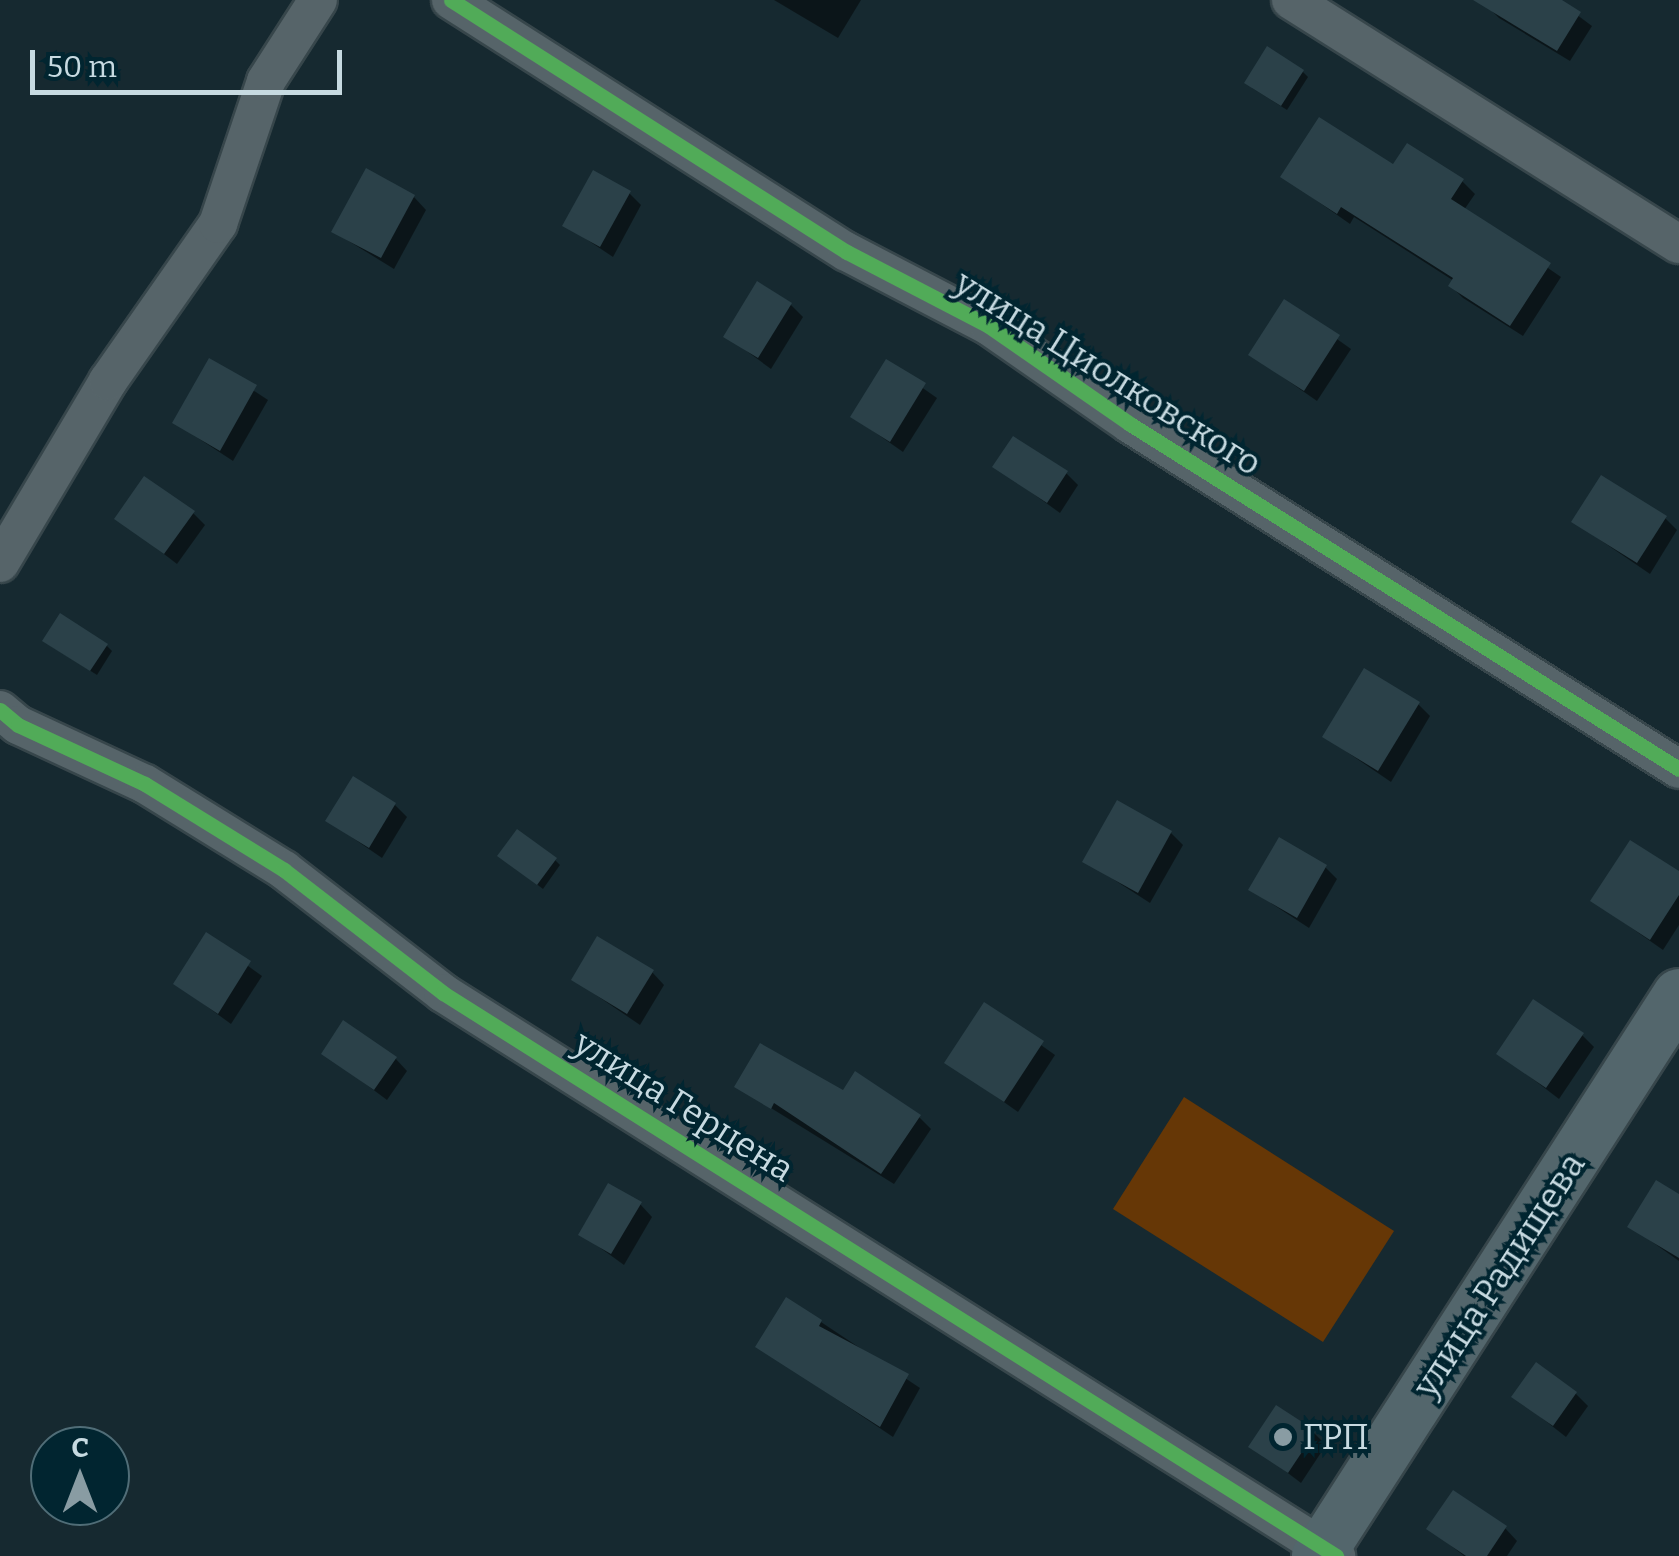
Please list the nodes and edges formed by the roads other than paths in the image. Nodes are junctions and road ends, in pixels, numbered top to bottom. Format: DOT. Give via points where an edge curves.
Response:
graph roads {
  1 [pos="318,0"];
  2 [pos="451,0"];
  3 [pos="1291,0"];
  4 [pos="1679,244"];
  5 [pos="0,564"];
  6 [pos="0,710"];
  7 [pos="1679,768"];
  8 [pos="1679,995"];
  9 [pos="1326,1553"];
  1 -- 5 [label="street" via="266,81 218,224 108,380"];
  2 -- 7 [label="street, улица Циолковского" via="847,252 988,326 1130,424"];
  3 -- 4 [label="street"];
  6 -- 9 [label="street, улица Герцена" via="18,725 145,784 284,870 443,993"];
  8 -- 9 [label="street, улица Радищева"];
}
